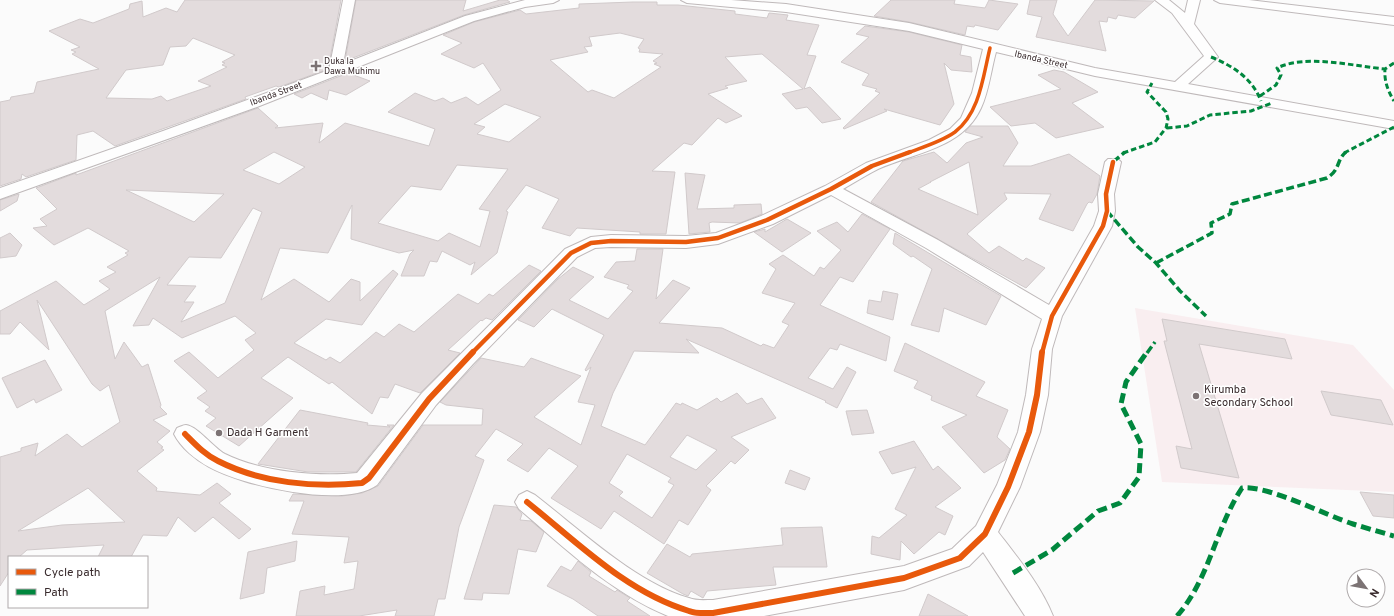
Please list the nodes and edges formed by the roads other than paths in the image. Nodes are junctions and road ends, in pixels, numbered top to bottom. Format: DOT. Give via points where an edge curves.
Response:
graph roads {
  1 [pos="350,0"];
  2 [pos="553,0"];
  3 [pos="687,0"];
  4 [pos="1161,0"];
  5 [pos="1194,0"];
  6 [pos="1220,0"];
  7 [pos="1394,21"];
  8 [pos="1188,24"];
  9 [pos="990,48"];
  10 [pos="335,72"];
  11 [pos="1177,87"];
  12 [pos="1394,125"];
  13 [pos="1113,162"];
  14 [pos="831,189"];
  15 [pos="0,194"];
  16 [pos="1052,316"];
  17 [pos="184,434"];
  18 [pos="527,502"];
  19 [pos="985,534"];
  20 [pos="1040,616"];
  1 -- 10 [label="street"];
  2 -- 10 [label="street, Ibanda Street" via="496,11 460,22"];
  3 -- 9 [label="street, Ibanda Street" via="786,8 909,27"];
  4 -- 8 [label="street" via="1176,10"];
  5 -- 8 [label="street"];
  6 -- 7 [label="street"];
  8 -- 11 [label="street" via="1211,57"];
  9 -- 11 [label="street, Ibanda Street" via="1095,72"];
  9 -- 14 [label="street" via="974,108 955,132 934,143 872,166"];
  10 -- 15 [label="street, Ibanda Street"];
  11 -- 12 [label="street, Ibanda Street"];
  13 -- 16 [label="street" via="1106,194 1108,211 1103,226"];
  14 -- 16 [label="street" via="932,244"];
  14 -- 17 [label="street" via="767,220 718,238 686,242 591,242 571,253 460,364 429,399 369,478 362,483 294,483 243,470 219,461 201,450"];
  16 -- 19 [label="street" via="1042,349 1028,432 1008,487"];
  18 -- 19 [label="street" via="618,576 690,612 713,613 904,578 960,558"];
  19 -- 20 [label="street"];
}
